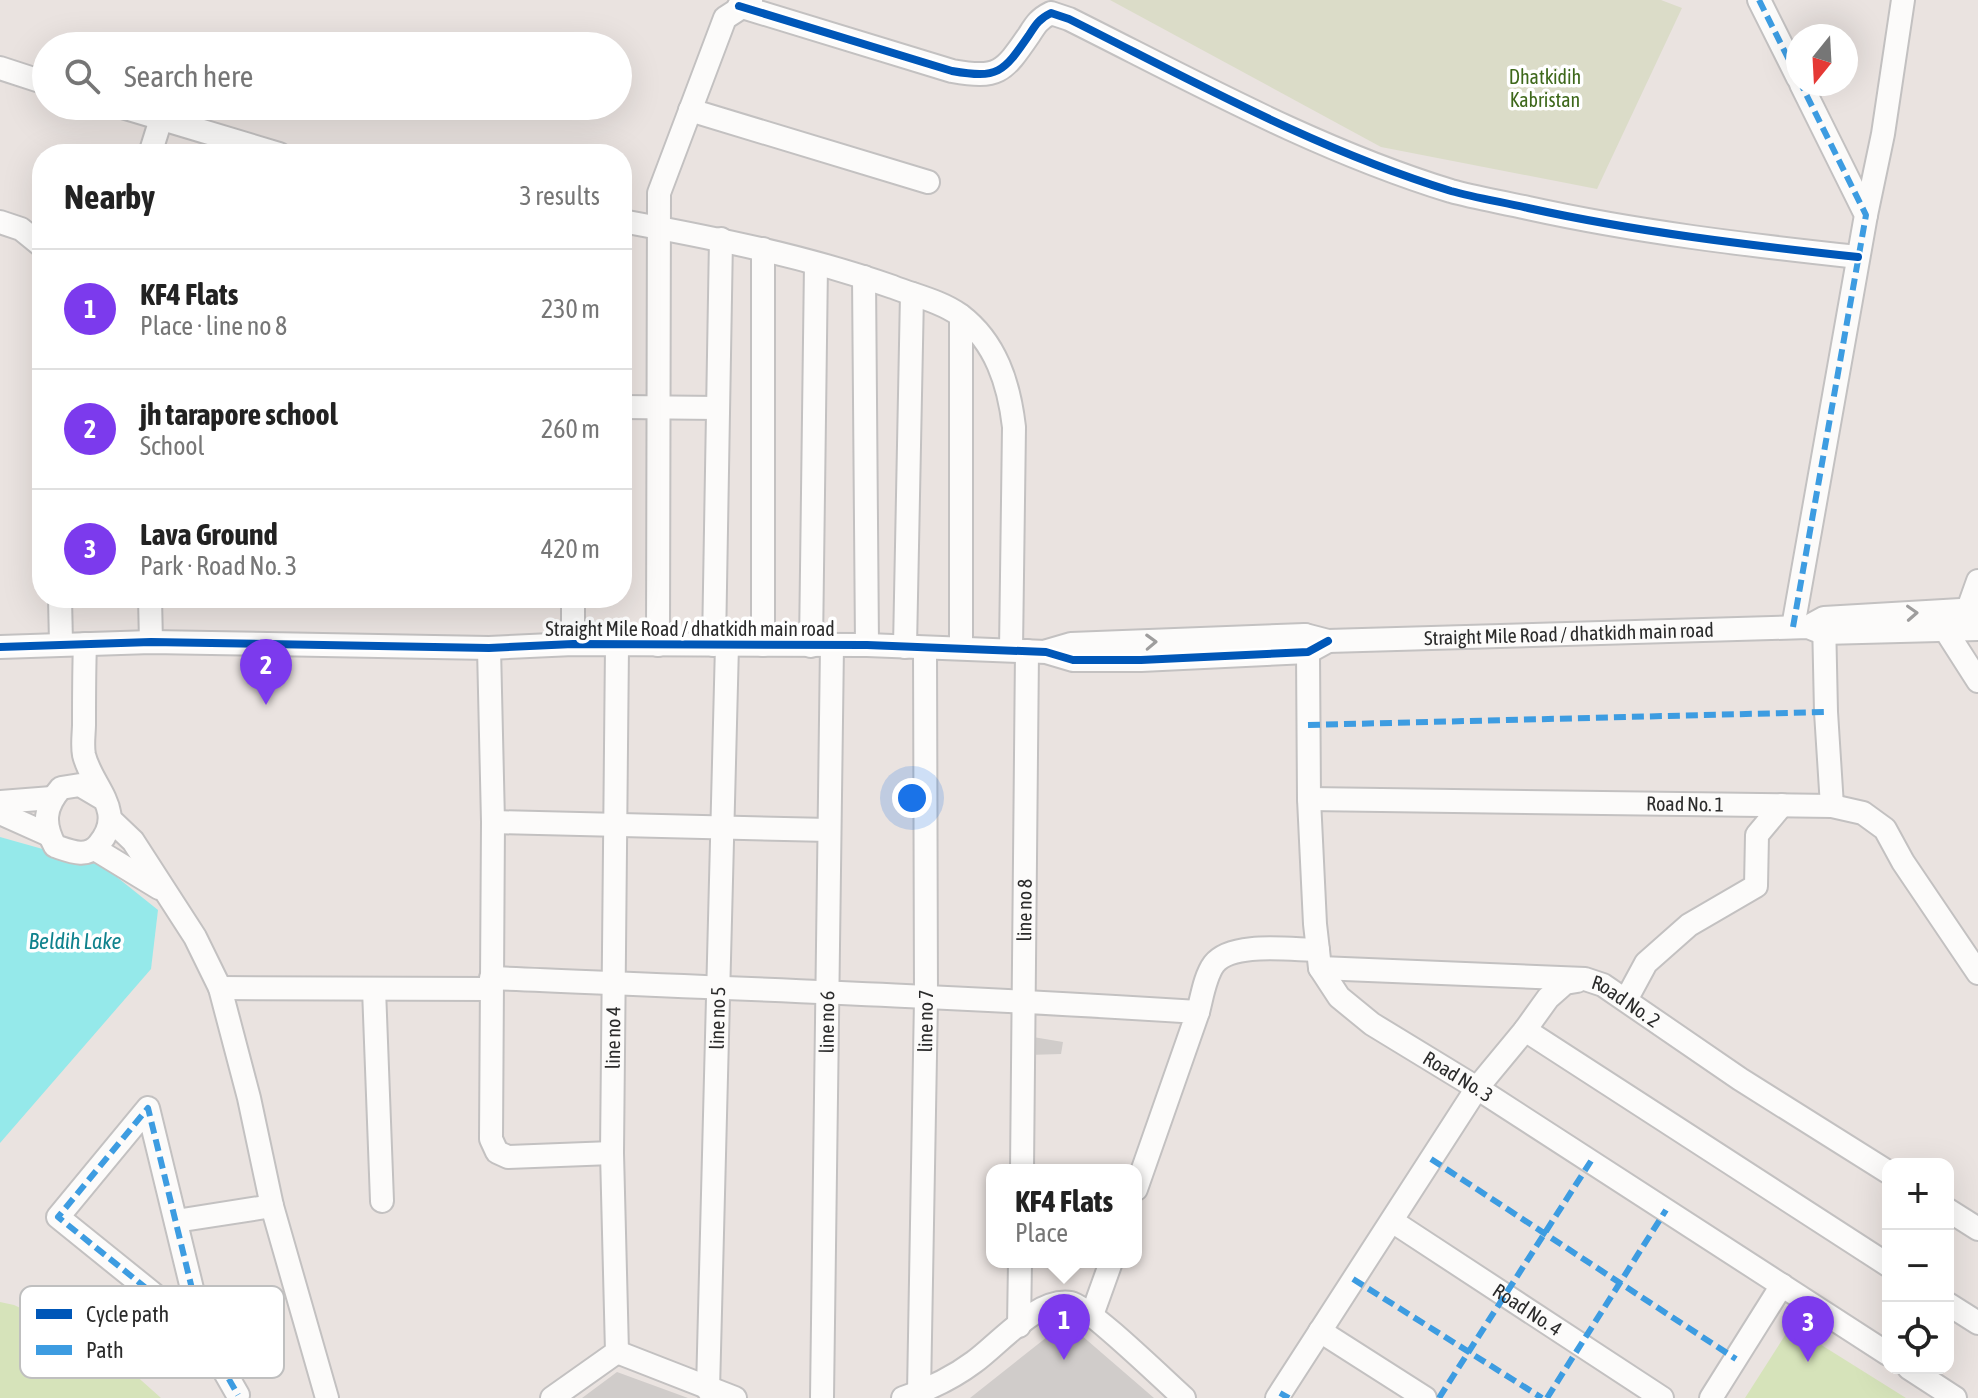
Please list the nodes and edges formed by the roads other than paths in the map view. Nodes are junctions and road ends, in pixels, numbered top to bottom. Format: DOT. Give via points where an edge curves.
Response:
graph roads {
  1 [pos="1759,0"];
  2 [pos="1903,0"];
  3 [pos="746,3"];
  4 [pos="1786,54"];
  5 [pos="0,68"];
  6 [pos="32,78"];
  7 [pos="1807,96"];
  8 [pos="690,110"];
  9 [pos="161,120"];
  10 [pos="164,120"];
  11 [pos="153,144"];
  12 [pos="245,144"];
  13 [pos="928,182"];
  14 [pos="1866,215"];
  15 [pos="0,222"];
  16 [pos="632,223"];
  17 [pos="658,228"];
  18 [pos="32,238"];
  19 [pos="721,239"];
  20 [pos="763,249"];
  21 [pos="1858,257"];
  22 [pos="816,264"];
  23 [pos="864,277"];
  24 [pos="912,294"];
  25 [pos="961,316"];
  26 [pos="632,407"];
  27 [pos="658,407"];
  28 [pos="718,408"];
  29 [pos="1978,581"];
  30 [pos="60,608"];
  31 [pos="150,608"];
  32 [pos="573,608"];
  33 [pos="1975,616"];
  34 [pos="1812,626"];
  35 [pos="1946,631"];
  36 [pos="151,642"];
  37 [pos="61,643"];
  38 [pos="1306,643"];
  39 [pos="85,644"];
  40 [pos="573,644"];
  41 [pos="658,645"];
  42 [pos="720,645"];
  43 [pos="763,645"];
  44 [pos="867,645"];
  45 [pos="617,646"];
  46 [pos="821,646"];
  47 [pos="0,647"];
  48 [pos="489,648"];
  49 [pos="915,648"];
  50 [pos="961,648"];
  51 [pos="1028,651"];
  52 [pos="1978,681"];
  53 [pos="84,754"];
  54 [pos="56,793"];
  55 [pos="102,798"];
  56 [pos="1309,799"];
  57 [pos="0,802"];
  58 [pos="1782,805"];
  59 [pos="1832,806"];
  60 [pos="0,813"];
  61 [pos="112,821"];
  62 [pos="493,822"];
  63 [pos="615,824"];
  64 [pos="722,826"];
  65 [pos="829,830"];
  66 [pos="49,835"];
  67 [pos="95,849"];
  68 [pos="163,891"];
  69 [pos="1319,959"];
  70 [pos="1978,973"];
  71 [pos="1585,979"];
  72 [pos="491,983"];
  73 [pos="614,983"];
  74 [pos="718,987"];
  75 [pos="220,988"];
  76 [pos="374,989"];
  77 [pos="827,993"];
  78 [pos="926,999"];
  79 [pos="1626,1000"];
  80 [pos="1025,1001"];
  81 [pos="1198,1012"];
  82 [pos="1525,1030"];
  83 [pos="1477,1088"];
  84 [pos="612,1153"];
  85 [pos="1022,1164"];
  86 [pos="1882,1168"];
  87 [pos="1142,1172"];
  88 [pos="382,1201"];
  89 [pos="272,1206"];
  90 [pos="1954,1214"];
  91 [pos="176,1221"];
  92 [pos="1392,1221"];
  93 [pos="1978,1229"];
  94 [pos="1882,1261"];
  95 [pos="1020,1268"];
  96 [pos="1109,1268"];
  97 [pos="1782,1285"];
  98 [pos="144,1286"];
  99 [pos="192,1286"];
  100 [pos="1954,1308"];
  101 [pos="1092,1315"];
  102 [pos="1978,1323"];
  103 [pos="1019,1326"];
  104 [pos="1320,1331"];
  105 [pos="1882,1350"];
  106 [pos="617,1352"];
  107 [pos="1918,1374"];
  108 [pos="228,1378"];
  109 [pos="708,1390"];
  110 [pos="238,1395"];
  111 [pos="911,1396"];
  112 [pos="327,1398"];
  113 [pos="552,1398"];
  114 [pos="735,1398"];
  115 [pos="822,1398"];
  116 [pos="1184,1398"];
  117 [pos="1277,1398"];
  118 [pos="1425,1398"];
  119 [pos="1662,1398"];
  120 [pos="1711,1398"];
  121 [pos="1955,1398"];
  1 -- 4 [label="street"];
  2 -- 14 [label="street"];
  3 -- 8 [label="street" via="725,18"];
  3 -- 21 [label="street" via="975,75 994,75 1039,19 1051,13 1363,160 1453,192 1664,233"];
  5 -- 6 [label="street"];
  7 -- 14 [label="street"];
  8 -- 13 [label="street"];
  8 -- 17 [label="street" via="659,193"];
  9 -- 11 [label="street"];
  10 -- 12 [label="street"];
  14 -- 21 [label="street"];
  15 -- 18 [label="street"];
  16 -- 17 [label="street"];
  17 -- 19 [label="street"];
  17 -- 27 [label="street"];
  19 -- 20 [label="street"];
  19 -- 28 [label="street, line no 5"];
  20 -- 22 [label="street"];
  20 -- 43 [label="street"];
  21 -- 34 [label="street"];
  22 -- 23 [label="street"];
  22 -- 46 [label="street, line no 6"];
  23 -- 24 [label="street"];
  23 -- 44 [label="street"];
  24 -- 25 [label="street"];
  24 -- 49 [label="street, line no 7"];
  25 -- 50 [label="street"];
  25 -- 51 [label="street, line no 8" via="997,359 1010,391"];
  26 -- 27 [label="street"];
  27 -- 28 [label="street"];
  27 -- 41 [label="street"];
  28 -- 42 [label="street, line no 5"];
  29 -- 33 [label="street"];
  30 -- 37 [label="street"];
  31 -- 36 [label="street"];
  32 -- 40 [label="street"];
  34 -- 33 [label="street, Straight Mile Road / dhatkidh main road, one-way"];
  33 -- 35 [label="street, Straight Mile Road / dhatkidh main road"];
  34 -- 35 [label="street, Straight Mile Road / dhatkidh main road"];
  34 -- 38 [label="street, Straight Mile Road / dhatkidh main road"];
  34 -- 59 [label="street"];
  35 -- 52 [label="street"];
  36 -- 39 [label="street, Straight Mile Road / dhatkidh main road"];
  36 -- 48 [label="street, Straight Mile Road / dhatkidh main road"];
  37 -- 39 [label="street, Straight Mile Road / dhatkidh main road"];
  37 -- 47 [label="street, Straight Mile Road / dhatkidh main road"];
  38 -- 51 [label="street, Straight Mile Road / dhatkidh main road" via="1071,644"];
  38 -- 56 [label="street"];
  39 -- 53 [label="street"];
  40 -- 45 [label="street, Straight Mile Road / dhatkidh main road"];
  40 -- 48 [label="street, Straight Mile Road / dhatkidh main road"];
  41 -- 42 [label="street, Straight Mile Road / dhatkidh main road"];
  41 -- 45 [label="street, Straight Mile Road / dhatkidh main road"];
  42 -- 43 [label="street, Straight Mile Road / dhatkidh main road"];
  42 -- 64 [label="street, line no 5"];
  43 -- 46 [label="street, Straight Mile Road / dhatkidh main road"];
  44 -- 46 [label="street, Straight Mile Road / dhatkidh main road"];
  44 -- 49 [label="street, Straight Mile Road / dhatkidh main road"];
  45 -- 63 [label="street, line no 4"];
  46 -- 65 [label="street, line no 6"];
  48 -- 62 [label="street"];
  49 -- 50 [label="street, Straight Mile Road / dhatkidh main road"];
  49 -- 78 [label="street, line no 7"];
  50 -- 51 [label="street, Straight Mile Road / dhatkidh main road"];
  51 -- 80 [label="street, line no 8"];
  53 -- 54 [label="street"];
  53 -- 55 [label="street"];
  54 -- 55 [label="street" via="80,785"];
  54 -- 57 [label="street"];
  54 -- 66 [label="street" via="45,820"];
  55 -- 61 [label="street"];
  56 -- 58 [label="street, Road No. 1"];
  56 -- 69 [label="street"];
  58 -- 59 [label="street, Road No. 1"];
  58 -- 79 [label="street" via="1757,835 1756,886 1667,944 1646,963"];
  59 -- 70 [label="street, Road No. 1" via="1863,813 1885,829"];
  60 -- 66 [label="street"];
  61 -- 67 [label="street"];
  61 -- 68 [label="street" via="133,841"];
  62 -- 63 [label="street"];
  62 -- 72 [label="street"];
  63 -- 64 [label="street"];
  63 -- 73 [label="street, line no 4"];
  64 -- 65 [label="street"];
  64 -- 74 [label="street, line no 5"];
  65 -- 77 [label="street, line no 6"];
  66 -- 67 [label="street" via="55,846 70,851"];
  67 -- 68 [label="street"];
  68 -- 75 [label="street" via="195,937"];
  69 -- 71 [label="street, Road No. 2"];
  69 -- 81 [label="street, Road No. 2" via="1246,949 1227,953 1214,964"];
  69 -- 83 [label="street, Road No. 3" via="1339,997 1372,1024"];
  71 -- 79 [label="street, Road No. 2"];
  71 -- 82 [label="street" via="1565,983"];
  72 -- 73 [label="street"];
  72 -- 76 [label="street"];
  72 -- 84 [label="street" via="491,1139 497,1152 508,1157"];
  73 -- 74 [label="street"];
  73 -- 84 [label="street, line no 4"];
  74 -- 77 [label="street"];
  74 -- 109 [label="street, line no 5"];
  75 -- 76 [label="street"];
  75 -- 89 [label="street"];
  76 -- 88 [label="street"];
  77 -- 78 [label="street"];
  77 -- 115 [label="street, line no 6"];
  78 -- 80 [label="street"];
  78 -- 111 [label="street, line no 7"];
  79 -- 86 [label="street, Road No. 2"];
  80 -- 81 [label="street"];
  80 -- 85 [label="street, line no 8"];
  81 -- 87 [label="street, Road No. 2"];
  82 -- 83 [label="street"];
  82 -- 94 [label="street"];
  83 -- 92 [label="street"];
  83 -- 97 [label="street, Road No. 3"];
  84 -- 106 [label="street, line no 4"];
  89 -- 91 [label="street"];
  89 -- 112 [label="street"];
  90 -- 93 [label="street"];
  91 -- 98 [label="street" via="148,1108 58,1217"];
  91 -- 99 [label="street"];
  92 -- 104 [label="street"];
  92 -- 119 [label="street, Road No. 4"];
  95 -- 103 [label="street"];
  96 -- 101 [label="street"];
  97 -- 105 [label="street, Road No. 3"];
  97 -- 120 [label="street"];
  100 -- 102 [label="street"];
  101 -- 103 [label="street" via="1073,1303 1046,1306"];
  101 -- 116 [label="street"];
  103 -- 111 [label="street" via="972,1364"];
  104 -- 117 [label="street"];
  104 -- 118 [label="street"];
  106 -- 109 [label="street"];
  106 -- 113 [label="street"];
  107 -- 121 [label="street"];
  108 -- 110 [label="street"];
  109 -- 114 [label="street"];
}
